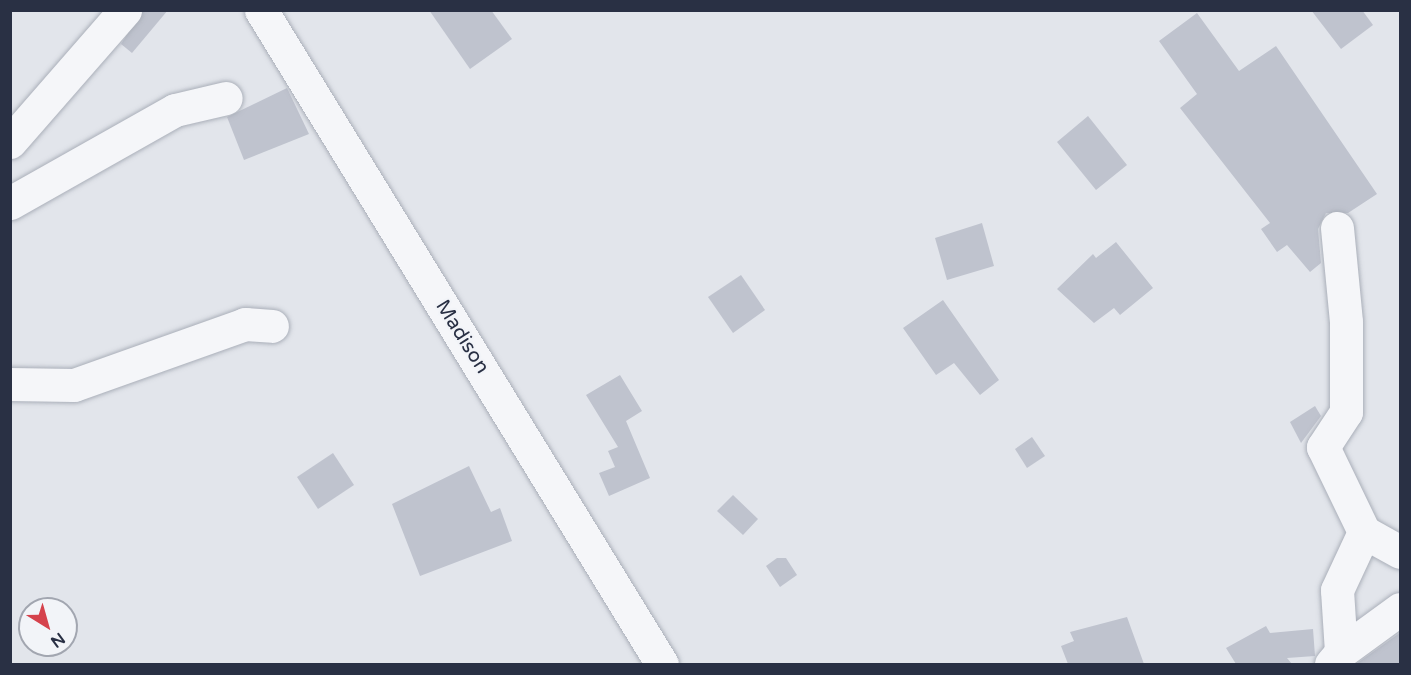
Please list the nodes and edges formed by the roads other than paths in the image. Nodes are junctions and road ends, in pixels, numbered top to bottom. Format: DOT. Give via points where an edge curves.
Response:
graph roads {
  1 [pos="125,10"];
  2 [pos="261,10"];
  3 [pos="226,98"];
  4 [pos="10,142"];
  5 [pos="10,202"];
  6 [pos="1337,228"];
  7 [pos="272,326"];
  8 [pos="10,384"];
  9 [pos="1364,532"];
  10 [pos="1401,552"];
  11 [pos="1401,609"];
  12 [pos="1336,658"];
  13 [pos="662,664"];
  1 -- 4 [label="street"];
  2 -- 13 [label="street, Madison"];
  3 -- 5 [label="street" via="175,110"];
  6 -- 9 [label="street" via="1346,322 1346,412 1323,447"];
  7 -- 8 [label="street" via="245,324 74,385"];
  9 -- 10 [label="street"];
  9 -- 12 [label="street" via="1337,590"];
  11 -- 12 [label="street"];
}
